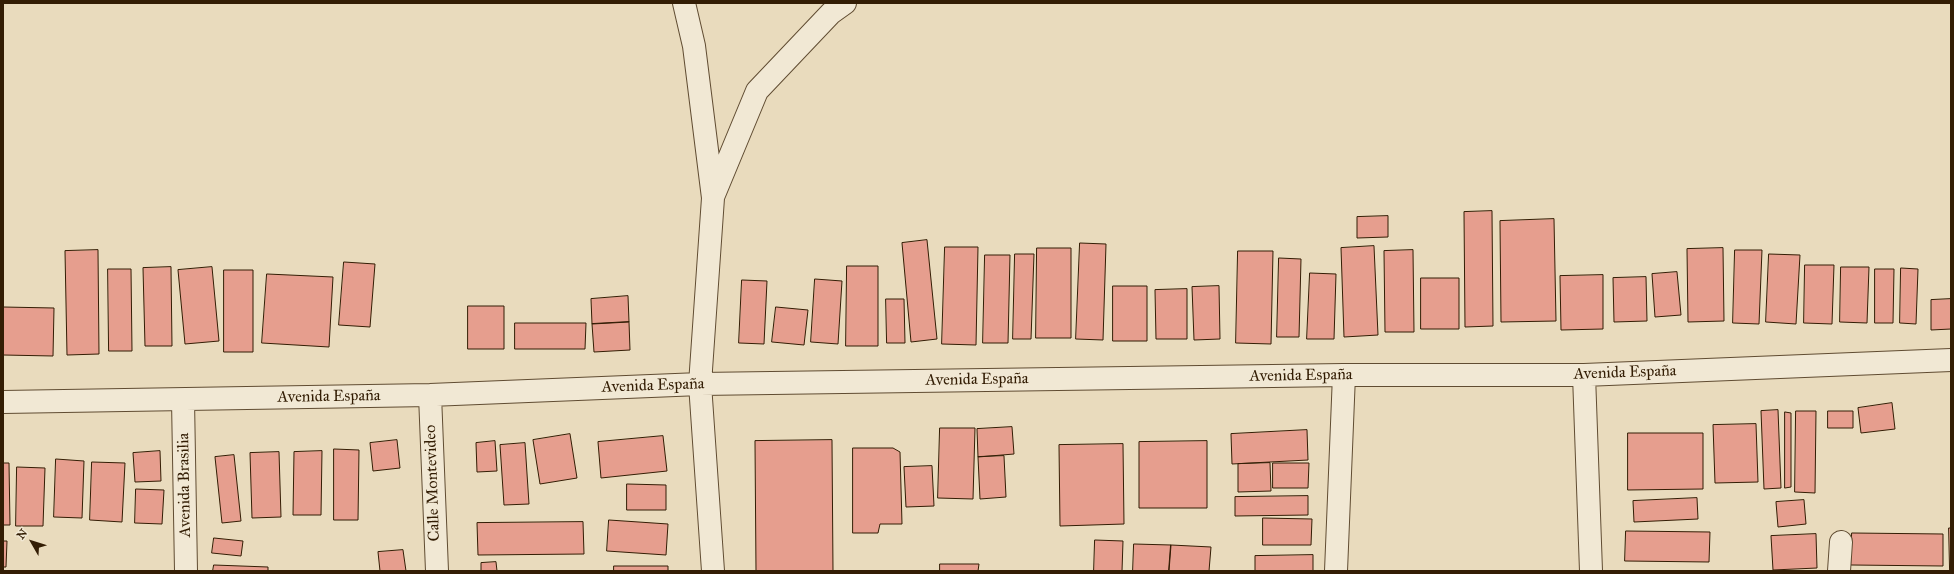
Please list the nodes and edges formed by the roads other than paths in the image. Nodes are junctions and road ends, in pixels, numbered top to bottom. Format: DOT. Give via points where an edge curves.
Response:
graph roads {
  1 [pos="684,3"];
  2 [pos="845,3"];
  3 [pos="713,198"];
  4 [pos="1951,360"];
  5 [pos="1344,375"];
  6 [pos="1584,375"];
  7 [pos="700,384"];
  8 [pos="430,395"];
  9 [pos="183,400"];
  10 [pos="3,402"];
  11 [pos="1841,542"];
  12 [pos="186,571"];
  13 [pos="436,571"];
  14 [pos="713,571"];
  15 [pos="1336,571"];
  16 [pos="1591,571"];
  17 [pos="1839,571"];
  1 -- 3 [label="street" via="694,46"];
  2 -- 3 [label="street" via="831,13 757,91"];
  3 -- 7 [label="street"];
  4 -- 6 [label="street, Avenida España"];
  5 -- 6 [label="street, Avenida España"];
  5 -- 7 [label="street, Avenida España"];
  5 -- 15 [label="street"];
  6 -- 16 [label="street"];
  7 -- 8 [label="street, Avenida España"];
  7 -- 14 [label="street"];
  8 -- 9 [label="street, Avenida España"];
  8 -- 13 [label="street, Calle Montevideo"];
  9 -- 10 [label="street, Avenida España"];
  9 -- 12 [label="street, Avenida Brasilia"];
  11 -- 17 [label="street"];
}
